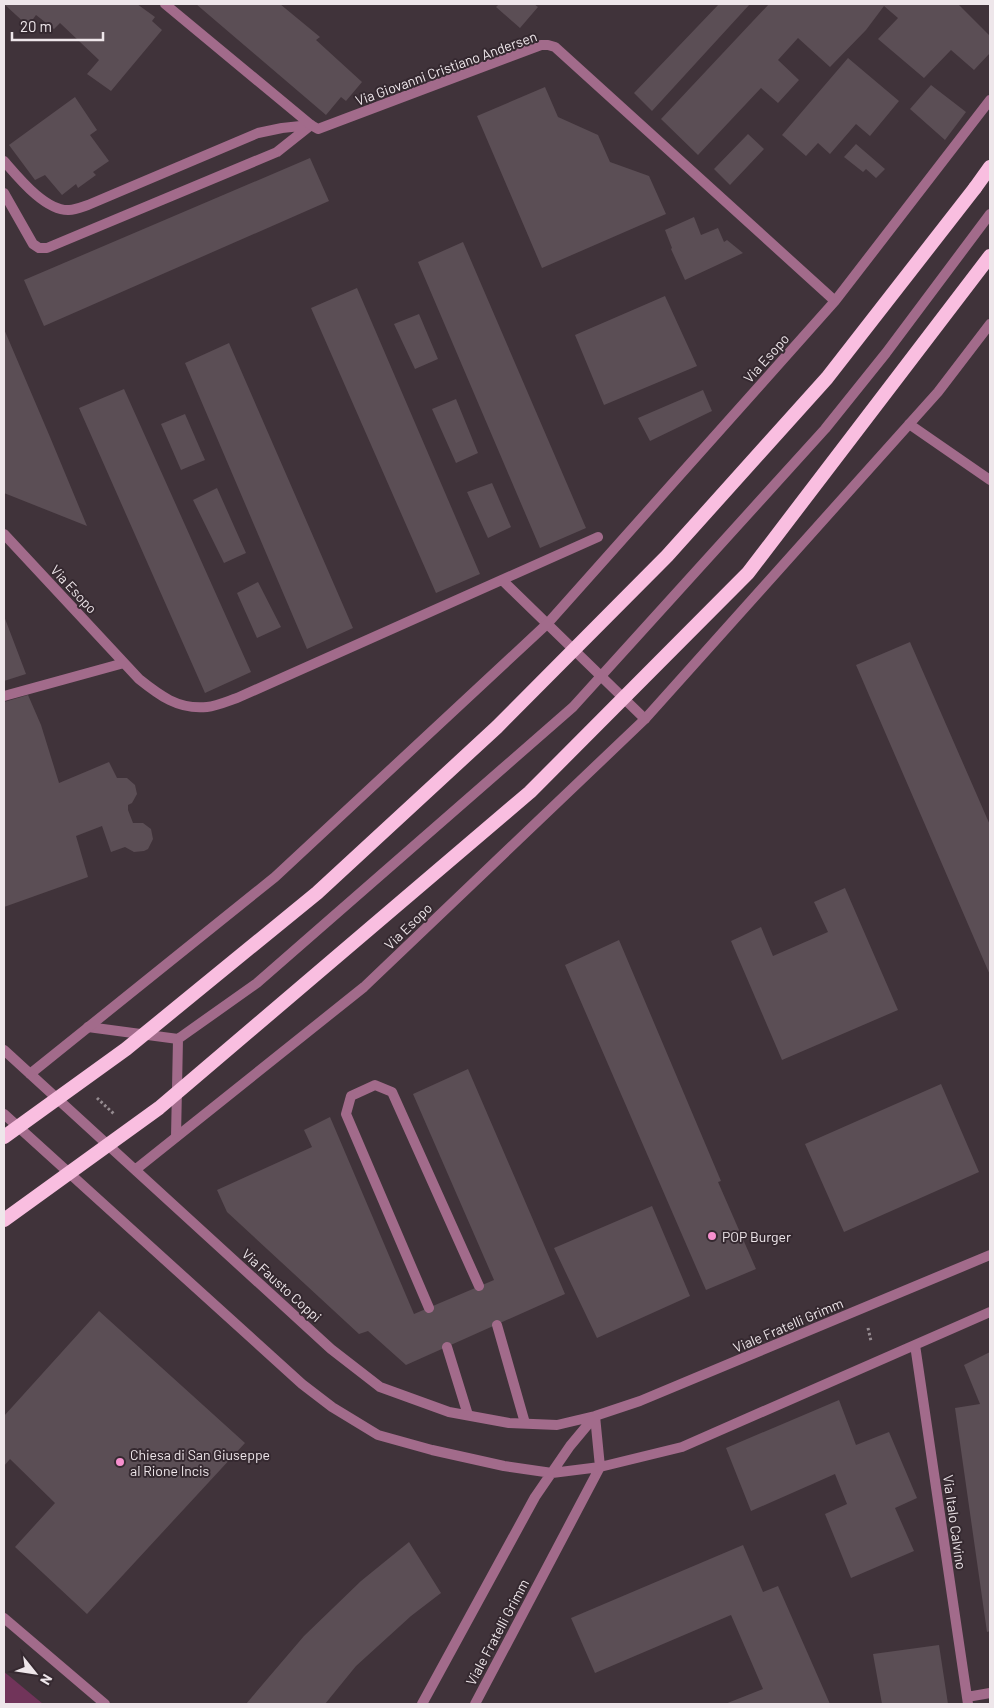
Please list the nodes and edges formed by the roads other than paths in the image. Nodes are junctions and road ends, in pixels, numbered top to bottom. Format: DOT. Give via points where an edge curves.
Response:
graph roads {
  1 [pos="165,4"];
  2 [pos="990,100"];
  3 [pos="311,125"];
  4 [pos="4,161"];
  5 [pos="990,167"];
  6 [pos="4,193"];
  7 [pos="990,214"];
  8 [pos="990,256"];
  9 [pos="835,302"];
  10 [pos="990,324"];
  11 [pos="909,424"];
  12 [pos="990,480"];
  13 [pos="4,534"];
  14 [pos="598,537"];
  15 [pos="502,580"];
  16 [pos="548,623"];
  17 [pos="124,663"];
  18 [pos="601,676"];
  19 [pos="4,696"];
  20 [pos="645,719"];
  21 [pos="88,1027"];
  22 [pos="178,1039"];
  23 [pos="4,1050"];
  24 [pos="30,1074"];
  25 [pos="4,1114"];
  26 [pos="4,1137"];
  27 [pos="176,1138"];
  28 [pos="135,1170"];
  29 [pos="4,1220"];
  30 [pos="990,1255"];
  31 [pos="479,1286"];
  32 [pos="429,1308"];
  33 [pos="990,1312"];
  34 [pos="497,1325"];
  35 [pos="915,1345"];
  36 [pos="447,1347"];
  37 [pos="468,1415"];
  38 [pos="595,1416"];
  39 [pos="525,1424"];
  40 [pos="600,1466"];
  41 [pos="552,1473"];
  42 [pos="4,1618"];
  43 [pos="990,1693"];
  44 [pos="968,1701"];
  45 [pos="105,1704"];
  46 [pos="422,1704"];
  47 [pos="475,1704"];
  1 -- 3 [label="street"];
  2 -- 9 [label="street, Via Esopo"];
  3 -- 4 [label="street, Via Giovanni Cristiano Andersen" via="258,134 69,210 47,204"];
  3 -- 6 [label="street" via="277,152 47,248 33,244"];
  3 -- 9 [label="street, Via Giovanni Cristiano Andersen" via="321,129 541,45 554,47"];
  5 -- 26 [label="highway, bridge" via="827,378 667,556 497,727 318,893 126,1050"];
  7 -- 18 [label="street" via="825,429"];
  8 -- 29 [label="highway, bridge" via="748,573 530,792 159,1108"];
  9 -- 16 [label="street, Via Esopo"];
  10 -- 11 [label="street, Via Esopo"];
  11 -- 12 [label="street"];
  11 -- 20 [label="street, Via Esopo"];
  13 -- 17 [label="street, Via Esopo"];
  14 -- 15 [label="street, Via Esopo"];
  15 -- 16 [label="street"];
  15 -- 17 [label="street, Via Esopo" via="237,698 207,707 184,706 163,698"];
  16 -- 18 [label="street"];
  16 -- 21 [label="street, Via Esopo" via="275,877"];
  17 -- 19 [label="street"];
  18 -- 20 [label="street"];
  18 -- 22 [label="street" via="566,713 258,983"];
  20 -- 27 [label="street, Via Esopo" via="364,987"];
  21 -- 22 [label="street"];
  21 -- 24 [label="street, Via Esopo"];
  22 -- 27 [label="street"];
  23 -- 24 [label="street, Via Fausto Coppi"];
  24 -- 28 [label="street, Via Fausto Coppi"];
  25 -- 41 [label="street" via="302,1384 332,1407 378,1435 495,1464"];
  27 -- 28 [label="street, Via Esopo"];
  28 -- 37 [label="street, Via Fausto Coppi" via="331,1349 380,1387 449,1412"];
  30 -- 38 [label="street, Viale Fratelli Grimm" via="640,1401"];
  31 -- 32 [label="street" via="392,1092 375,1085 350,1096 346,1114"];
  33 -- 35 [label="street"];
  34 -- 39 [label="street"];
  35 -- 40 [label="street" via="682,1447"];
  35 -- 44 [label="street, Via Italo Calvino"];
  36 -- 37 [label="street"];
  37 -- 39 [label="street, Via Fausto Coppi"];
  38 -- 39 [label="street, Via Fausto Coppi" via="557,1425"];
  38 -- 40 [label="street"];
  38 -- 41 [label="street"];
  40 -- 41 [label="street"];
  40 -- 47 [label="street, Viale Fratelli Grimm"];
  41 -- 46 [label="street"];
  42 -- 45 [label="street"];
  43 -- 44 [label="street"];
}
